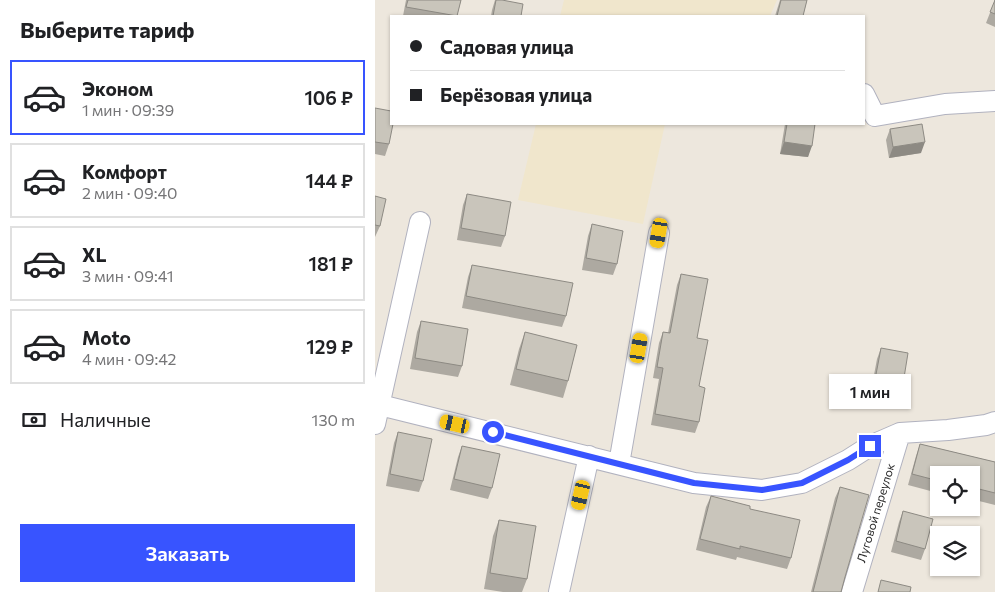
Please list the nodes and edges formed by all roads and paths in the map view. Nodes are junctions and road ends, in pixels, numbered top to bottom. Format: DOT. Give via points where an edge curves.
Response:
graph roads {
  1 [pos="865,96"];
  2 [pos="995,100"];
  3 [pos="420,222"];
  4 [pos="659,233"];
  5 [pos="378,415"];
  6 [pos="995,422"];
  7 [pos="900,433"];
  8 [pos="589,456"];
  9 [pos="619,464"];
  10 [pos="559,592"];
  11 [pos="852,592"];
  1 -- 2 [label="street" via="875,116 945,104"];
  3 -- 5 [label="street"];
  4 -- 9 [label="street"];
  5 -- 8 [label="street"];
  6 -- 7 [label="street" via="948,430"];
  7 -- 9 [label="street" via="802,483 762,490 694,483"];
  7 -- 11 [label="street, Луговой переулок"];
  8 -- 9 [label="street"];
  8 -- 10 [label="street"];
}
